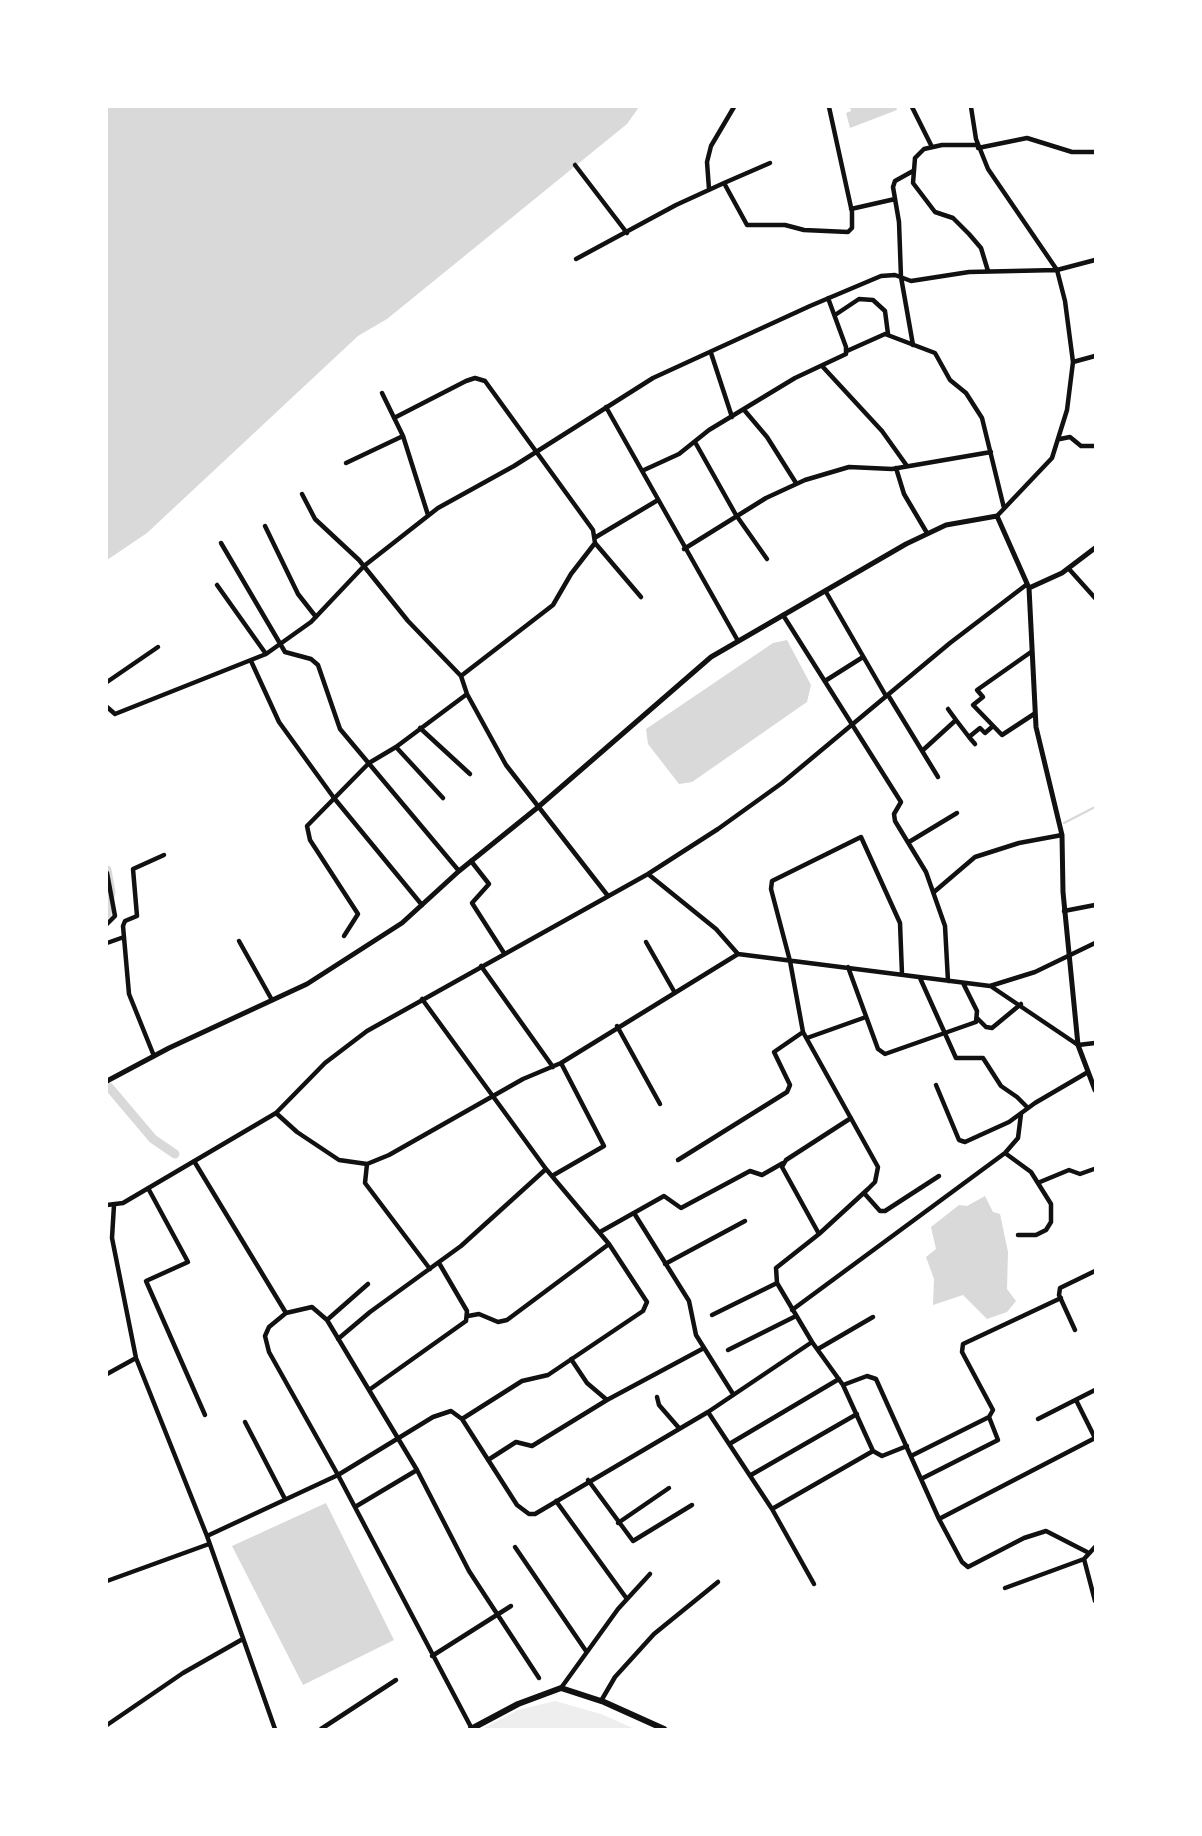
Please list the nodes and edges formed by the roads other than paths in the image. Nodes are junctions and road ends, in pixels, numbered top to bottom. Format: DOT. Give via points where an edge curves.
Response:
graph roads {
  1 [pos="734,107"];
  2 [pos="829,107"];
  3 [pos="912,107"];
  4 [pos="971,107"];
  5 [pos="932,147"];
  6 [pos="978,147"];
  7 [pos="1095,152"];
  8 [pos="770,163"];
  9 [pos="575,166"];
  10 [pos="913,170"];
  11 [pos="724,183"];
  12 [pos="709,189"];
  13 [pos="895,199"];
  14 [pos="851,209"];
  15 [pos="627,233"];
  16 [pos="576,259"];
  17 [pos="1095,260"];
  18 [pos="1057,270"];
  19 [pos="989,271"];
  20 [pos="901,277"];
  21 [pos="828,298"];
  22 [pos="835,315"];
  23 [pos="888,334"];
  24 [pos="913,346"];
  25 [pos="847,351"];
  26 [pos="711,353"];
  27 [pos="1095,356"];
  28 [pos="1073,362"];
  29 [pos="822,366"];
  30 [pos="382,393"];
  31 [pos="606,407"];
  32 [pos="745,411"];
  33 [pos="732,417"];
  34 [pos="394,418"];
  35 [pos="402,436"];
  36 [pos="1060,439"];
  37 [pos="695,442"];
  38 [pos="1095,446"];
  39 [pos="537,451"];
  40 [pos="991,452"];
  41 [pos="346,463"];
  42 [pos="907,466"];
  43 [pos="896,468"];
  44 [pos="644,470"];
  45 [pos="796,483"];
  46 [pos="302,494"];
  47 [pos="659,500"];
  48 [pos="1004,508"];
  49 [pos="428,515"];
  50 [pos="736,515"];
  51 [pos="997,516"];
  52 [pos="265,526"];
  53 [pos="927,533"];
  54 [pos="596,537"];
  55 [pos="221,543"];
  56 [pos="595,543"];
  57 [pos="1095,548"];
  58 [pos="684,549"];
  59 [pos="767,559"];
  60 [pos="364,566"];
  61 [pos="1069,569"];
  62 [pos="217,585"];
  63 [pos="1028,586"];
  64 [pos="826,592"];
  65 [pos="641,597"];
  66 [pos="1095,598"];
  67 [pos="783,615"];
  68 [pos="316,617"];
  69 [pos="738,641"];
  70 [pos="282,646"];
  71 [pos="158,647"];
  72 [pos="1031,652"];
  73 [pos="266,654"];
  74 [pos="863,657"];
  75 [pos="250,661"];
  76 [pos="461,676"];
  77 [pos="107,681"];
  78 [pos="825,681"];
  79 [pos="467,694"];
  80 [pos="887,696"];
  81 [pos="107,707"];
  82 [pos="948,709"];
  83 [pos="109,714"];
  84 [pos="1034,714"];
  85 [pos="956,720"];
  86 [pos="853,725"];
  87 [pos="994,726"];
  88 [pos="420,728"];
  89 [pos="969,737"];
  90 [pos="975,744"];
  91 [pos="396,747"];
  92 [pos="922,751"];
  93 [pos="369,763"];
  94 [pos="470,774"];
  95 [pos="938,777"];
  96 [pos="443,798"];
  97 [pos="334,799"];
  98 [pos="537,808"];
  99 [pos="957,813"];
  100 [pos="1062,835"];
  101 [pos="909,842"];
  102 [pos="164,855"];
  103 [pos="471,861"];
  104 [pos="459,871"];
  105 [pos="107,873"];
  106 [pos="648,874"];
  107 [pos="934,892"];
  108 [pos="608,896"];
  109 [pos="422,905"];
  110 [pos="1095,905"];
  111 [pos="1064,911"];
  112 [pos="107,924"];
  113 [pos="344,936"];
  114 [pos="124,937"];
  115 [pos="239,941"];
  116 [pos="646,942"];
  117 [pos="107,943"];
  118 [pos="1095,943"];
  119 [pos="504,953"];
  120 [pos="738,954"];
  121 [pos="1069,956"];
  122 [pos="790,961"];
  123 [pos="481,967"];
  124 [pos="848,967"];
  125 [pos="902,974"];
  126 [pos="920,978"];
  127 [pos="948,981"];
  128 [pos="963,983"];
  129 [pos="990,986"];
  130 [pos="675,993"];
  131 [pos="422,999"];
  132 [pos="272,1000"];
  133 [pos="1021,1004"];
  134 [pos="866,1017"];
  135 [pos="978,1019"];
  136 [pos="617,1026"];
  137 [pos="803,1032"];
  138 [pos="945,1034"];
  139 [pos="807,1038"];
  140 [pos="1095,1043"];
  141 [pos="1078,1045"];
  142 [pos="154,1056"];
  143 [pos="561,1063"];
  144 [pos="552,1067"];
  145 [pos="1087,1072"];
  146 [pos="107,1081"];
  147 [pos="936,1085"];
  148 [pos="1095,1086"];
  149 [pos="492,1096"];
  150 [pos="660,1104"];
  151 [pos="1028,1108"];
  152 [pos="276,1114"];
  153 [pos="1021,1114"];
  154 [pos="851,1118"];
  155 [pos="1005,1153"];
  156 [pos="678,1160"];
  157 [pos="194,1161"];
  158 [pos="783,1163"];
  159 [pos="367,1164"];
  160 [pos="546,1169"];
  161 [pos="1094,1170"];
  162 [pos="552,1176"];
  163 [pos="939,1176"];
  164 [pos="1040,1182"];
  165 [pos="148,1188"];
  166 [pos="864,1193"];
  167 [pos="107,1205"];
  168 [pos="114,1205"];
  169 [pos="634,1213"];
  170 [pos="745,1221"];
  171 [pos="600,1233"];
  172 [pos="819,1234"];
  173 [pos="1018,1235"];
  174 [pos="609,1244"];
  175 [pos="439,1262"];
  176 [pos="665,1264"];
  177 [pos="430,1269"];
  178 [pos="1095,1271"];
  179 [pos="777,1283"];
  180 [pos="368,1284"];
  181 [pos="1060,1298"];
  182 [pos="792,1310"];
  183 [pos="286,1313"];
  184 [pos="712,1315"];
  185 [pos="468,1316"];
  186 [pos="796,1316"];
  187 [pos="873,1317"];
  188 [pos="327,1320"];
  189 [pos="1076,1330"];
  190 [pos="338,1339"];
  191 [pos="812,1342"];
  192 [pos="705,1348"];
  193 [pos="818,1349"];
  194 [pos="728,1350"];
  195 [pos="136,1358"];
  196 [pos="571,1359"];
  197 [pos="107,1374"];
  198 [pos="839,1378"];
  199 [pos="843,1385"];
  200 [pos="369,1390"];
  201 [pos="1095,1390"];
  202 [pos="733,1394"];
  203 [pos="657,1397"];
  204 [pos="607,1400"];
  205 [pos="1076,1400"];
  206 [pos="708,1412"];
  207 [pos="856,1414"];
  208 [pos="205,1415"];
  209 [pos="989,1417"];
  210 [pos="462,1419"];
  211 [pos="1038,1419"];
  212 [pos="245,1422"];
  213 [pos="679,1428"];
  214 [pos="398,1438"];
  215 [pos="1095,1438"];
  216 [pos="730,1443"];
  217 [pos="907,1446"];
  218 [pos="873,1451"];
  219 [pos="911,1456"];
  220 [pos="488,1460"];
  221 [pos="417,1470"];
  222 [pos="338,1475"];
  223 [pos="751,1475"];
  224 [pos="921,1479"];
  225 [pos="588,1480"];
  226 [pos="669,1488"];
  227 [pos="285,1499"];
  228 [pos="556,1501"];
  229 [pos="692,1505"];
  230 [pos="355,1507"];
  231 [pos="772,1509"];
  232 [pos="939,1519"];
  233 [pos="618,1523"];
  234 [pos="207,1536"];
  235 [pos="209,1544"];
  236 [pos="515,1547"];
  237 [pos="1095,1547"];
  238 [pos="1087,1552"];
  239 [pos="1084,1559"];
  240 [pos="650,1574"];
  241 [pos="107,1581"];
  242 [pos="718,1582"];
  243 [pos="814,1584"];
  244 [pos="1005,1588"];
  245 [pos="627,1599"];
  246 [pos="1095,1601"];
  247 [pos="511,1606"];
  248 [pos="498,1614"];
  249 [pos="241,1640"];
  250 [pos="586,1651"];
  251 [pos="432,1656"];
  252 [pos="539,1678"];
  253 [pos="396,1680"];
  254 [pos="561,1688"];
  255 [pos="601,1701"];
  256 [pos="107,1725"];
  257 [pos="275,1729"];
  258 [pos="321,1729"];
  259 [pos="472,1729"];
  260 [pos="664,1729"];
  1 -- 12 [label="street" via="711,146"];
  2 -- 14 [label="street"];
  3 -- 5 [label="street"];
  4 -- 6 [label="street"];
  5 -- 6 [label="street"];
  5 -- 10 [label="street" via="917,154"];
  6 -- 7 [label="street" via="1027,138 1072,152"];
  6 -- 18 [label="street"];
  8 -- 11 [label="street"];
  9 -- 15 [label="street"];
  10 -- 13 [label="street" via="894,184"];
  10 -- 19 [label="street" via="916,190 935,212 953,218 969,234 981,248"];
  11 -- 12 [label="street"];
  11 -- 14 [label="street" via="743,222 751,226 785,225 843,233 852,228"];
  12 -- 15 [label="street"];
  13 -- 14 [label="street"];
  13 -- 20 [label="street"];
  15 -- 16 [label="street"];
  17 -- 18 [label="street"];
  18 -- 19 [label="street"];
  18 -- 28 [label="street"];
  19 -- 20 [label="street" via="911,281"];
  20 -- 21 [label="street" via="881,276"];
  20 -- 24 [label="street"];
  21 -- 22 [label="street"];
  21 -- 26 [label="street"];
  22 -- 23 [label="street" via="859,299 873,300 885,311"];
  22 -- 25 [label="street"];
  23 -- 24 [label="street"];
  23 -- 25 [label="street"];
  24 -- 40 [label="street" via="935,353 953,384 966,393 985,424"];
  25 -- 29 [label="street"];
  26 -- 31 [label="street" via="666,372"];
  26 -- 33 [label="street"];
  27 -- 28 [label="street"];
  28 -- 36 [label="street"];
  29 -- 32 [label="street"];
  29 -- 42 [label="street" via="882,431"];
  30 -- 34 [label="street"];
  31 -- 39 [label="street"];
  31 -- 44 [label="street"];
  32 -- 33 [label="street"];
  32 -- 45 [label="street"];
  33 -- 37 [label="street"];
  34 -- 35 [label="street"];
  34 -- 39 [label="street" via="467,381 481,379"];
  35 -- 41 [label="street"];
  35 -- 49 [label="street"];
  36 -- 38 [label="street" via="1070,437 1086,448"];
  36 -- 48 [label="street" via="1046,466"];
  37 -- 44 [label="street"];
  37 -- 50 [label="street"];
  39 -- 49 [label="street"];
  39 -- 54 [label="street"];
  40 -- 42 [label="street"];
  40 -- 48 [label="street"];
  42 -- 43 [label="street"];
  43 -- 45 [label="street" via="849,467"];
  43 -- 53 [label="street" via="904,494"];
  44 -- 47 [label="street"];
  45 -- 50 [label="street"];
  46 -- 60 [label="street" via="315,519"];
  47 -- 54 [label="street"];
  47 -- 58 [label="street"];
  48 -- 51 [label="street"];
  49 -- 60 [label="street"];
  50 -- 58 [label="street"];
  50 -- 59 [label="street"];
  51 -- 53 [label="street"];
  51 -- 63 [label="street"];
  52 -- 68 [label="street" via="298,594"];
  53 -- 64 [label="street"];
  54 -- 56 [label="street"];
  55 -- 70 [label="street"];
  56 -- 65 [label="street"];
  56 -- 76 [label="street" via="570,574 553,606"];
  57 -- 61 [label="street"];
  58 -- 69 [label="street"];
  60 -- 68 [label="street"];
  60 -- 76 [label="street"];
  61 -- 63 [label="street"];
  61 -- 66 [label="street"];
  62 -- 73 [label="street"];
  63 -- 72 [label="street"];
  63 -- 80 [label="street"];
  64 -- 67 [label="street"];
  64 -- 74 [label="street"];
  67 -- 69 [label="street"];
  67 -- 78 [label="street"];
  68 -- 70 [label="street"];
  69 -- 98 [label="street" via="711,657"];
  70 -- 73 [label="street"];
  70 -- 93 [label="street" via="286,654 318,665 337,725"];
  71 -- 77 [label="street"];
  72 -- 84 [label="street"];
  72 -- 87 [label="street" via="977,690 983,696 973,705"];
  73 -- 75 [label="street"];
  74 -- 78 [label="street"];
  74 -- 80 [label="street"];
  75 -- 83 [label="street"];
  75 -- 97 [label="street" via="272,710"];
  76 -- 79 [label="street"];
  78 -- 86 [label="street"];
  79 -- 88 [label="street"];
  79 -- 98 [label="street" via="493,744"];
  80 -- 86 [label="street"];
  80 -- 92 [label="street"];
  81 -- 83 [label="street"];
  82 -- 85 [label="street"];
  84 -- 87 [label="street" via="1002,735"];
  84 -- 100 [label="street"];
  85 -- 89 [label="street"];
  85 -- 92 [label="street"];
  86 -- 101 [label="street" via="901,802 894,818"];
  86 -- 106 [label="street" via="772,790"];
  87 -- 89 [label="street"];
  88 -- 91 [label="street"];
  88 -- 94 [label="street"];
  89 -- 90 [label="street"];
  91 -- 93 [label="street"];
  91 -- 96 [label="street"];
  92 -- 95 [label="street"];
  93 -- 97 [label="street"];
  93 -- 104 [label="street"];
  97 -- 109 [label="street"];
  97 -- 113 [label="street" via="306,830 358,914"];
  98 -- 103 [label="street"];
  98 -- 108 [label="street"];
  99 -- 101 [label="street"];
  100 -- 107 [label="street" via="975,857"];
  100 -- 111 [label="street"];
  101 -- 107 [label="street"];
  102 -- 114 [label="street" via="132,871 137,916 124,922"];
  103 -- 104 [label="street"];
  103 -- 119 [label="street" via="489,884 472,903"];
  104 -- 109 [label="street"];
  105 -- 112 [label="street" via="115,916"];
  106 -- 108 [label="street"];
  106 -- 120 [label="street" via="716,929"];
  107 -- 127 [label="street" via="947,939"];
  108 -- 119 [label="street"];
  109 -- 132 [label="street" via="324,974"];
  110 -- 111 [label="street"];
  111 -- 121 [label="street"];
  114 -- 117 [label="street"];
  114 -- 142 [label="street" via="128,994"];
  115 -- 132 [label="street"];
  116 -- 130 [label="street"];
  118 -- 121 [label="street"];
  119 -- 123 [label="street"];
  120 -- 122 [label="street"];
  120 -- 130 [label="street"];
  121 -- 129 [label="street"];
  121 -- 141 [label="street"];
  122 -- 124 [label="street"];
  122 -- 125 [label="street" via="772,881 860,837 901,923"];
  122 -- 137 [label="street"];
  123 -- 131 [label="street"];
  123 -- 144 [label="street"];
  124 -- 125 [label="street"];
  124 -- 134 [label="street"];
  125 -- 126 [label="street"];
  126 -- 127 [label="street"];
  126 -- 138 [label="street"];
  127 -- 128 [label="street"];
  128 -- 129 [label="street"];
  128 -- 135 [label="street"];
  129 -- 133 [label="street"];
  130 -- 136 [label="street"];
  131 -- 149 [label="street"];
  131 -- 152 [label="street" via="345,1046"];
  132 -- 142 [label="street"];
  133 -- 135 [label="street" via="992,1028"];
  133 -- 141 [label="street"];
  134 -- 138 [label="street" via="881,1053"];
  134 -- 139 [label="street"];
  135 -- 138 [label="street"];
  136 -- 143 [label="street"];
  136 -- 150 [label="street"];
  137 -- 139 [label="street"];
  137 -- 156 [label="street" via="774,1052 790,1085 787,1092"];
  138 -- 151 [label="street" via="956,1058 983,1058 997,1082"];
  139 -- 154 [label="street"];
  140 -- 141 [label="street"];
  141 -- 145 [label="street"];
  142 -- 146 [label="street"];
  143 -- 144 [label="street"];
  143 -- 162 [label="street" via="604,1148"];
  144 -- 149 [label="street"];
  145 -- 148 [label="street"];
  145 -- 151 [label="street"];
  147 -- 153 [label="street" via="962,1142"];
  149 -- 159 [label="street"];
  149 -- 160 [label="street"];
  151 -- 153 [label="street"];
  152 -- 157 [label="street"];
  152 -- 159 [label="street" via="339,1160"];
  153 -- 155 [label="street" via="1018,1138"];
  154 -- 158 [label="street"];
  154 -- 166 [label="street" via="877,1167 875,1182"];
  155 -- 164 [label="street"];
  155 -- 182 [label="street"];
  157 -- 165 [label="street"];
  157 -- 183 [label="street"];
  158 -- 169 [label="street" via="762,1175 750,1171 681,1208 664,1196"];
  158 -- 172 [label="street" via="783,1171"];
  159 -- 177 [label="street" via="365,1183"];
  160 -- 162 [label="street"];
  160 -- 175 [label="street"];
  161 -- 164 [label="street" via="1080,1174 1069,1170"];
  162 -- 171 [label="street"];
  163 -- 166 [label="street" via="885,1211"];
  164 -- 173 [label="street" via="1051,1204 1051,1222 1041,1233"];
  165 -- 168 [label="street"];
  165 -- 208 [label="street" via="188,1262 146,1281"];
  166 -- 172 [label="street"];
  167 -- 168 [label="street"];
  168 -- 195 [label="street" via="112,1238"];
  169 -- 171 [label="street"];
  169 -- 176 [label="street"];
  170 -- 176 [label="street"];
  171 -- 174 [label="street"];
  172 -- 179 [label="street" via="776,1268"];
  174 -- 185 [label="street" via="502,1322 480,1314"];
  174 -- 196 [label="street" via="647,1306"];
  175 -- 177 [label="street"];
  175 -- 185 [label="street"];
  176 -- 192 [label="street" via="689,1301 692,1324"];
  177 -- 190 [label="street"];
  178 -- 181 [label="street" via="1063,1285"];
  179 -- 182 [label="street"];
  179 -- 184 [label="street"];
  180 -- 188 [label="street"];
  181 -- 189 [label="street"];
  181 -- 209 [label="street" via="963,1344 962,1352 993,1410"];
  182 -- 186 [label="street"];
  183 -- 188 [label="street" via="312,1307"];
  183 -- 222 [label="street" via="269,1327 265,1344"];
  185 -- 200 [label="street"];
  186 -- 191 [label="street"];
  186 -- 194 [label="street"];
  187 -- 193 [label="street"];
  188 -- 190 [label="street"];
  190 -- 200 [label="street"];
  191 -- 193 [label="street"];
  191 -- 202 [label="street"];
  192 -- 202 [label="street"];
  192 -- 204 [label="street"];
  193 -- 198 [label="street"];
  195 -- 197 [label="street"];
  195 -- 234 [label="street"];
  196 -- 204 [label="street" via="586,1383"];
  196 -- 210 [label="street" via="541,1378 522,1381"];
  198 -- 199 [label="street"];
  198 -- 216 [label="street"];
  199 -- 207 [label="street"];
  199 -- 217 [label="street" via="867,1376 876,1380"];
  200 -- 214 [label="street"];
  201 -- 205 [label="street"];
  202 -- 206 [label="street"];
  203 -- 213 [label="street"];
  204 -- 220 [label="street" via="532,1446 516,1442"];
  205 -- 211 [label="street"];
  205 -- 215 [label="street"];
  206 -- 213 [label="street"];
  206 -- 216 [label="street"];
  207 -- 218 [label="street"];
  207 -- 223 [label="street"];
  209 -- 219 [label="street"];
  209 -- 224 [label="street" via="998,1436 996,1442"];
  210 -- 214 [label="street" via="451,1411 442,1412"];
  210 -- 220 [label="street"];
  212 -- 227 [label="street"];
  213 -- 225 [label="street"];
  214 -- 221 [label="street"];
  214 -- 222 [label="street"];
  215 -- 232 [label="street"];
  216 -- 223 [label="street"];
  217 -- 218 [label="street" via="882,1456"];
  217 -- 219 [label="street"];
  218 -- 231 [label="street"];
  219 -- 224 [label="street"];
  220 -- 228 [label="street" via="523,1511 535,1514"];
  221 -- 230 [label="street"];
  221 -- 248 [label="street"];
  222 -- 227 [label="street"];
  222 -- 230 [label="street"];
  223 -- 231 [label="street"];
  224 -- 232 [label="street"];
  225 -- 228 [label="street"];
  225 -- 233 [label="street"];
  226 -- 233 [label="street"];
  227 -- 234 [label="street"];
  228 -- 245 [label="street"];
  229 -- 233 [label="street" via="633,1541"];
  230 -- 251 [label="street"];
  231 -- 243 [label="street"];
  232 -- 238 [label="street" via="968,1567 1046,1531"];
  234 -- 235 [label="street"];
  235 -- 241 [label="street"];
  235 -- 249 [label="street"];
  236 -- 250 [label="street"];
  237 -- 238 [label="street"];
  238 -- 239 [label="street"];
  239 -- 244 [label="street"];
  239 -- 246 [label="street"];
  240 -- 245 [label="street"];
  242 -- 255 [label="street" via="654,1634 615,1677"];
  245 -- 250 [label="street"];
  247 -- 248 [label="street"];
  248 -- 251 [label="street"];
  248 -- 252 [label="street"];
  249 -- 256 [label="street"];
  249 -- 257 [label="street"];
  250 -- 254 [label="street"];
  251 -- 259 [label="street"];
  253 -- 258 [label="street"];
  254 -- 255 [label="main road"];
  254 -- 259 [label="main road" via="518,1703"];
  255 -- 260 [label="main road"];
}
